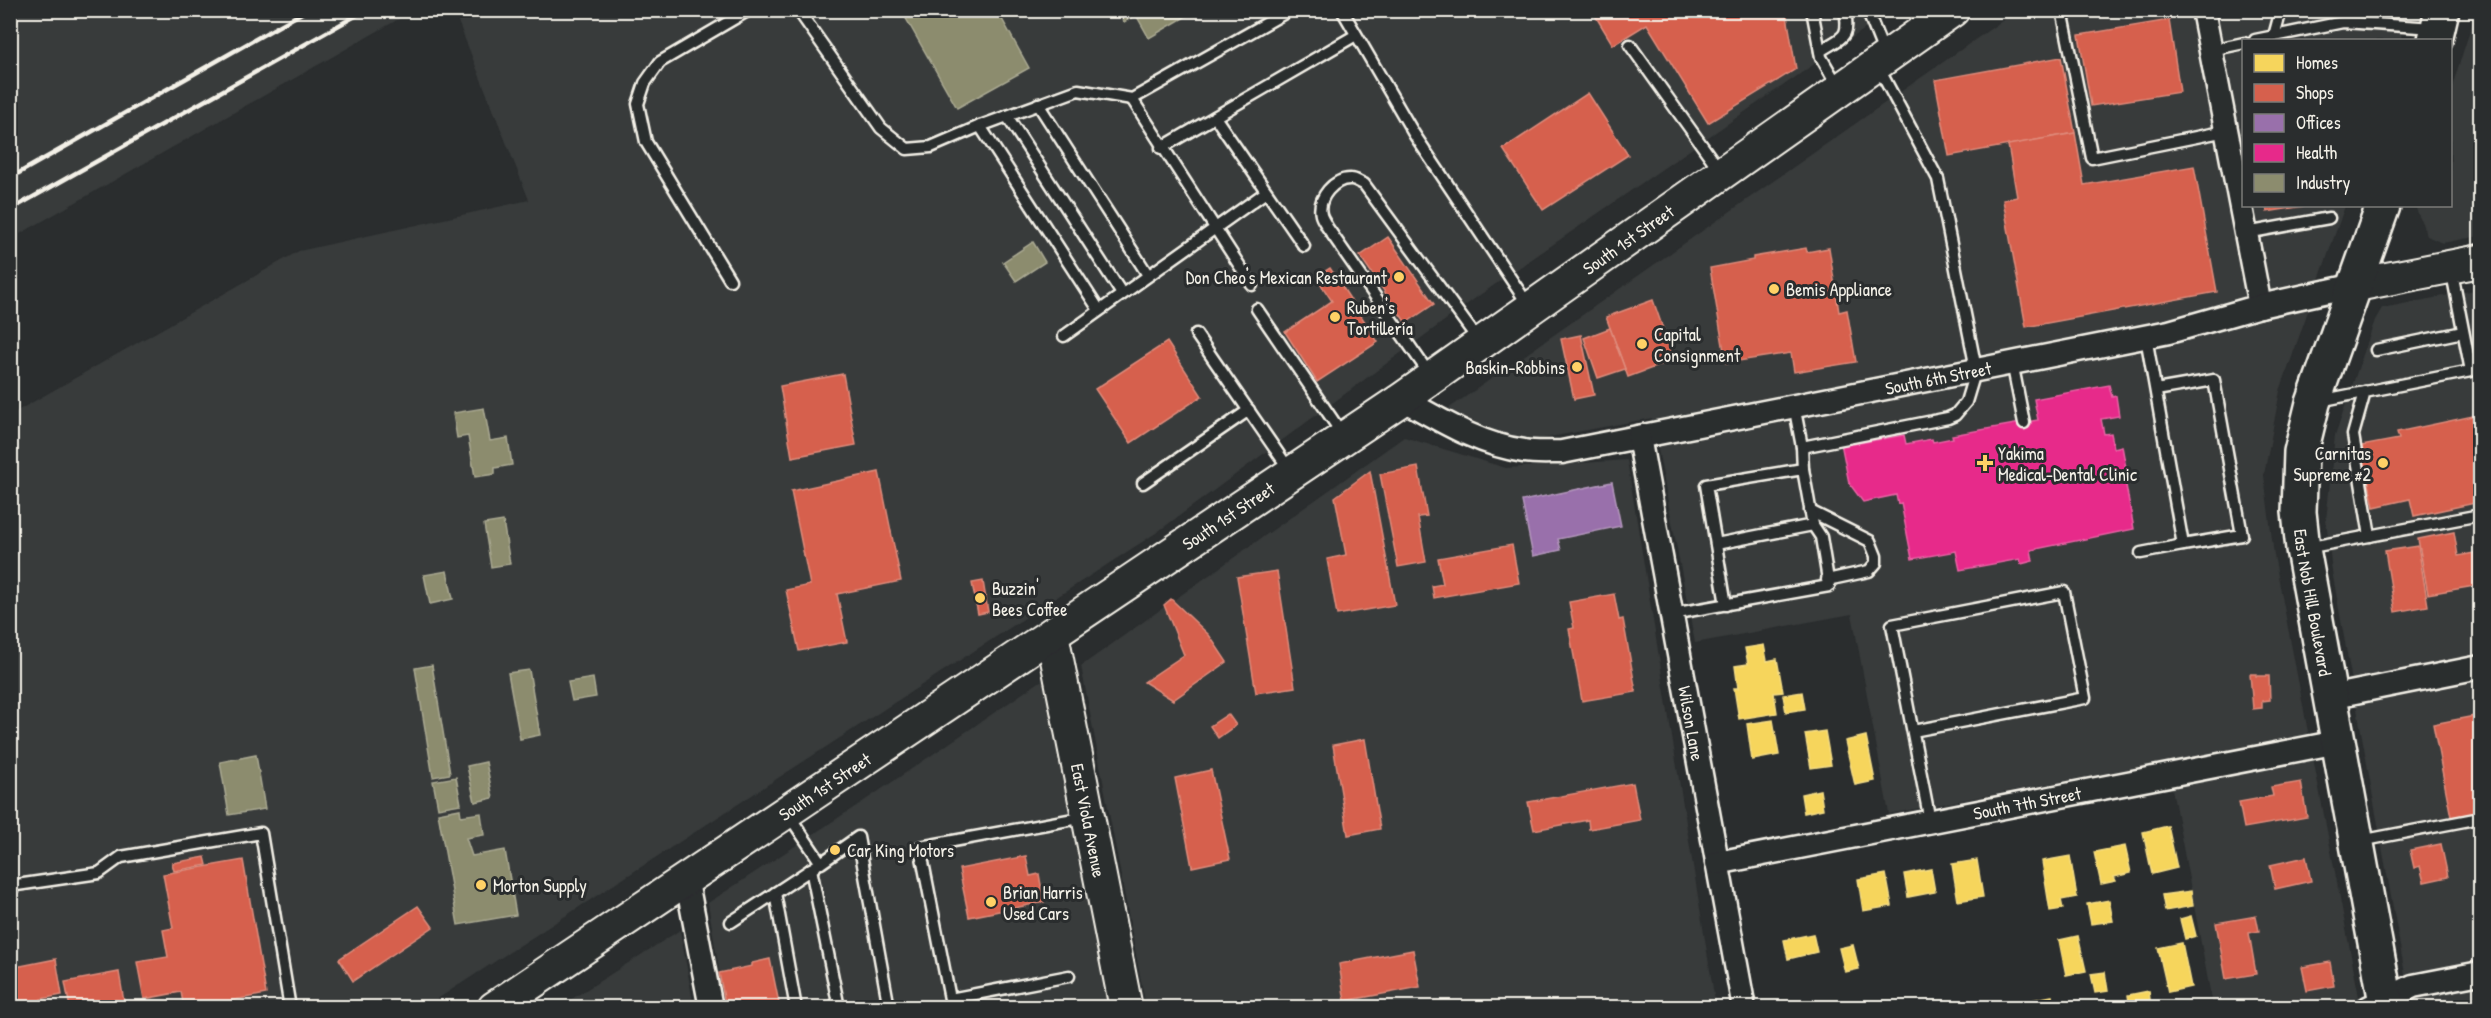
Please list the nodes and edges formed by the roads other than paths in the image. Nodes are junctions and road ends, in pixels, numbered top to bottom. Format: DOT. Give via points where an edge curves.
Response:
graph roads {
  1 [pos="749,10"];
  2 [pos="798,10"];
  3 [pos="1290,10"];
  4 [pos="1342,10"];
  5 [pos="1812,10"];
  6 [pos="1845,10"];
  7 [pos="1867,10"];
  8 [pos="1953,10"];
  9 [pos="2062,10"];
  10 [pos="2204,10"];
  11 [pos="2281,10"];
  12 [pos="2358,10"];
  13 [pos="2443,20"];
  14 [pos="2361,23"];
  15 [pos="1356,35"];
  16 [pos="2274,36"];
  17 [pos="2260,39"];
  18 [pos="2242,43"];
  19 [pos="1630,45"];
  20 [pos="2211,50"];
  21 [pos="1820,51"];
  22 [pos="1882,61"];
  23 [pos="1840,91"];
  24 [pos="1132,99"];
  25 [pos="1038,104"];
  26 [pos="1007,116"];
  27 [pos="1215,117"];
  28 [pos="980,126"];
  29 [pos="2226,131"];
  30 [pos="1161,148"];
  31 [pos="1722,174"];
  32 [pos="1266,192"];
  33 [pos="2383,207"];
  34 [pos="2329,218"];
  35 [pos="1214,228"];
  36 [pos="2246,233"];
  37 [pos="1304,246"];
  38 [pos="2466,264"];
  39 [pos="1148,275"];
  40 [pos="729,280"];
  41 [pos="1252,285"];
  42 [pos="2356,285"];
  43 [pos="1122,294"];
  44 [pos="2260,306"];
  45 [pos="1257,309"];
  46 [pos="1531,309"];
  47 [pos="1099,310"];
  48 [pos="2463,332"];
  49 [pos="1196,334"];
  50 [pos="1064,336"];
  51 [pos="2146,337"];
  52 [pos="1481,344"];
  53 [pos="2376,350"];
  54 [pos="2012,362"];
  55 [pos="1977,369"];
  56 [pos="1432,378"];
  57 [pos="2156,390"];
  58 [pos="2365,392"];
  59 [pos="1402,399"];
  60 [pos="2313,403"];
  61 [pos="1794,405"];
  62 [pos="1249,410"];
  63 [pos="2024,423"];
  64 [pos="1639,437"];
  65 [pos="1345,438"];
  66 [pos="1802,447"];
  67 [pos="1803,469"];
  68 [pos="1292,473"];
  69 [pos="1143,483"];
  70 [pos="1810,511"];
  71 [pos="2481,514"];
  72 [pos="1813,525"];
  73 [pos="2370,536"];
  74 [pos="1716,544"];
  75 [pos="2183,545"];
  76 [pos="2303,549"];
  77 [pos="2141,553"];
  78 [pos="1827,580"];
  79 [pos="1726,604"];
  80 [pos="1672,614"];
  81 [pos="1052,634"];
  82 [pos="2481,667"];
  83 [pos="2330,697"];
  84 [pos="1913,731"];
  85 [pos="2338,742"];
  86 [pos="786,811"];
  87 [pos="1088,817"];
  88 [pos="2481,818"];
  89 [pos="1930,821"];
  90 [pos="2356,842"];
  91 [pos="821,863"];
  92 [pos="1717,863"];
  93 [pos="811,869"];
  94 [pos="686,877"];
  95 [pos="10,886"];
  96 [pos="775,894"];
  97 [pos="731,922"];
  98 [pos="2481,973"];
  99 [pos="1069,976"];
  100 [pos="2380,1005"];
  101 [pos="290,1008"];
  102 [pos="494,1008"];
  103 [pos="711,1008"];
  104 [pos="796,1008"];
  105 [pos="839,1008"];
  106 [pos="889,1008"];
  107 [pos="1126,1008"];
  108 [pos="1744,1008"];
  1 -- 40 [label="lane" via="660,62 645,83 638,104 646,141"];
  2 -- 28 [label="lane" via="880,128 906,149 932,147"];
  3 -- 24 [label="lane"];
  4 -- 15 [label="lane"];
  5 -- 21 [label="lane"];
  6 -- 21 [label="lane" via="1846,34"];
  7 -- 22 [label="lane"];
  8 -- 22 [label="main road, South 1st Street"];
  9 -- 29 [label="lane" via="2091,158"];
  10 -- 20 [label="street"];
  11 -- 16 [label="lane"];
  12 -- 14 [label="lane"];
  13 -- 14 [label="lane"];
  14 -- 16 [label="lane" via="2343,22"];
  15 -- 27 [label="lane"];
  15 -- 46 [label="lane" via="1414,135"];
  16 -- 17 [label="lane"];
  18 -- 20 [label="lane"];
  19 -- 31 [label="lane"];
  20 -- 29 [label="street"];
  21 -- 23 [label="lane"];
  22 -- 23 [label="main road, South 1st Street"];
  22 -- 55 [label="lane" via="1938,179"];
  23 -- 31 [label="main road, South 1st Street"];
  24 -- 25 [label="lane" via="1078,90"];
  24 -- 30 [label="lane"];
  25 -- 26 [label="lane"];
  25 -- 39 [label="lane"];
  26 -- 28 [label="lane"];
  26 -- 43 [label="lane"];
  27 -- 30 [label="lane"];
  27 -- 32 [label="lane"];
  28 -- 47 [label="lane"];
  29 -- 36 [label="street"];
  30 -- 35 [label="lane"];
  31 -- 46 [label="main road, South 1st Street"];
  32 -- 35 [label="lane"];
  32 -- 37 [label="lane"];
  33 -- 42 [label="main road, East Nob Hill Boulevard"];
  34 -- 36 [label="lane"];
  35 -- 39 [label="lane"];
  35 -- 41 [label="lane"];
  36 -- 44 [label="street"];
  38 -- 42 [label="main road, South 6th Street"];
  38 -- 48 [label="lane"];
  39 -- 43 [label="lane"];
  42 -- 44 [label="street, South 6th Street"];
  42 -- 60 [label="main road, East Nob Hill Boulevard"];
  43 -- 47 [label="lane"];
  44 -- 51 [label="street, South 6th Street"];
  45 -- 65 [label="lane"];
  46 -- 52 [label="main road, South 1st Street"];
  47 -- 50 [label="lane"];
  48 -- 53 [label="lane"];
  48 -- 58 [label="lane" via="2471,371"];
  49 -- 62 [label="lane"];
  51 -- 54 [label="street, South 6th Street"];
  51 -- 57 [label="lane"];
  52 -- 56 [label="main road, South 1st Street"];
  52 -- 56 [label="lane" via="1364,184 1353,179 1334,186 1325,193 1321,214"];
  54 -- 55 [label="street, South 6th Street"];
  54 -- 63 [label="lane"];
  55 -- 61 [label="street, South 6th Street"];
  55 -- 66 [label="lane" via="1966,402 1948,418"];
  56 -- 59 [label="main road, South 1st Street"];
  57 -- 75 [label="lane"];
  57 -- 75 [label="lane" via="2214,380 2242,535"];
  58 -- 60 [label="lane"];
  58 -- 73 [label="lane" via="2353,435"];
  59 -- 64 [label="street, South 6th Street" via="1455,428 1524,451 1562,452"];
  59 -- 65 [label="main road, South 1st Street"];
  60 -- 76 [label="main road, East Nob Hill Boulevard" via="2298,478"];
  61 -- 64 [label="street, South 6th Street"];
  61 -- 66 [label="lane"];
  62 -- 68 [label="lane"];
  62 -- 69 [label="lane"];
  64 -- 80 [label="street, Wilson Lane"];
  65 -- 68 [label="main road, South 1st Street"];
  66 -- 67 [label="lane"];
  67 -- 70 [label="lane"];
  67 -- 74 [label="lane" via="1706,484"];
  68 -- 81 [label="main road, South 1st Street"];
  70 -- 72 [label="lane"];
  70 -- 78 [label="lane" via="1870,542 1876,556 1869,571"];
  71 -- 73 [label="lane"];
  72 -- 74 [label="lane"];
  72 -- 78 [label="lane" via="1821,537"];
  73 -- 76 [label="lane"];
  74 -- 79 [label="lane"];
  75 -- 77 [label="lane"];
  76 -- 83 [label="main road, East Nob Hill Boulevard"];
  78 -- 79 [label="lane" via="1829,586"];
  79 -- 80 [label="lane"];
  80 -- 92 [label="street, Wilson Lane"];
  81 -- 86 [label="main road, South 1st Street"];
  81 -- 87 [label="main road, East Viola Avenue"];
  82 -- 83 [label="street"];
  83 -- 85 [label="main road, East Nob Hill Boulevard"];
  84 -- 84 [label="lane" via="1892,625 2064,592 2085,698"];
  84 -- 89 [label="lane"];
  85 -- 89 [label="street, South 7th Street"];
  85 -- 90 [label="main road, East Nob Hill Boulevard"];
  86 -- 91 [label="lane"];
  86 -- 94 [label="main road, South 1st Street"];
  87 -- 99 [label="lane" via="920,847 950,999"];
  87 -- 107 [label="main road, East Viola Avenue"];
  88 -- 90 [label="lane"];
  89 -- 92 [label="street, South 7th Street"];
  90 -- 100 [label="main road, East Nob Hill Boulevard"];
  91 -- 93 [label="lane"];
  91 -- 106 [label="lane" via="858,837"];
  92 -- 108 [label="street, Wilson Lane"];
  93 -- 96 [label="lane"];
  93 -- 105 [label="lane"];
  94 -- 102 [label="main road, South 1st Street"];
  94 -- 103 [label="street"];
  95 -- 101 [label="lane" via="99,873 121,858 261,833"];
  96 -- 97 [label="lane"];
  96 -- 104 [label="lane"];
  98 -- 100 [label="street" via="2413,986"];
}
